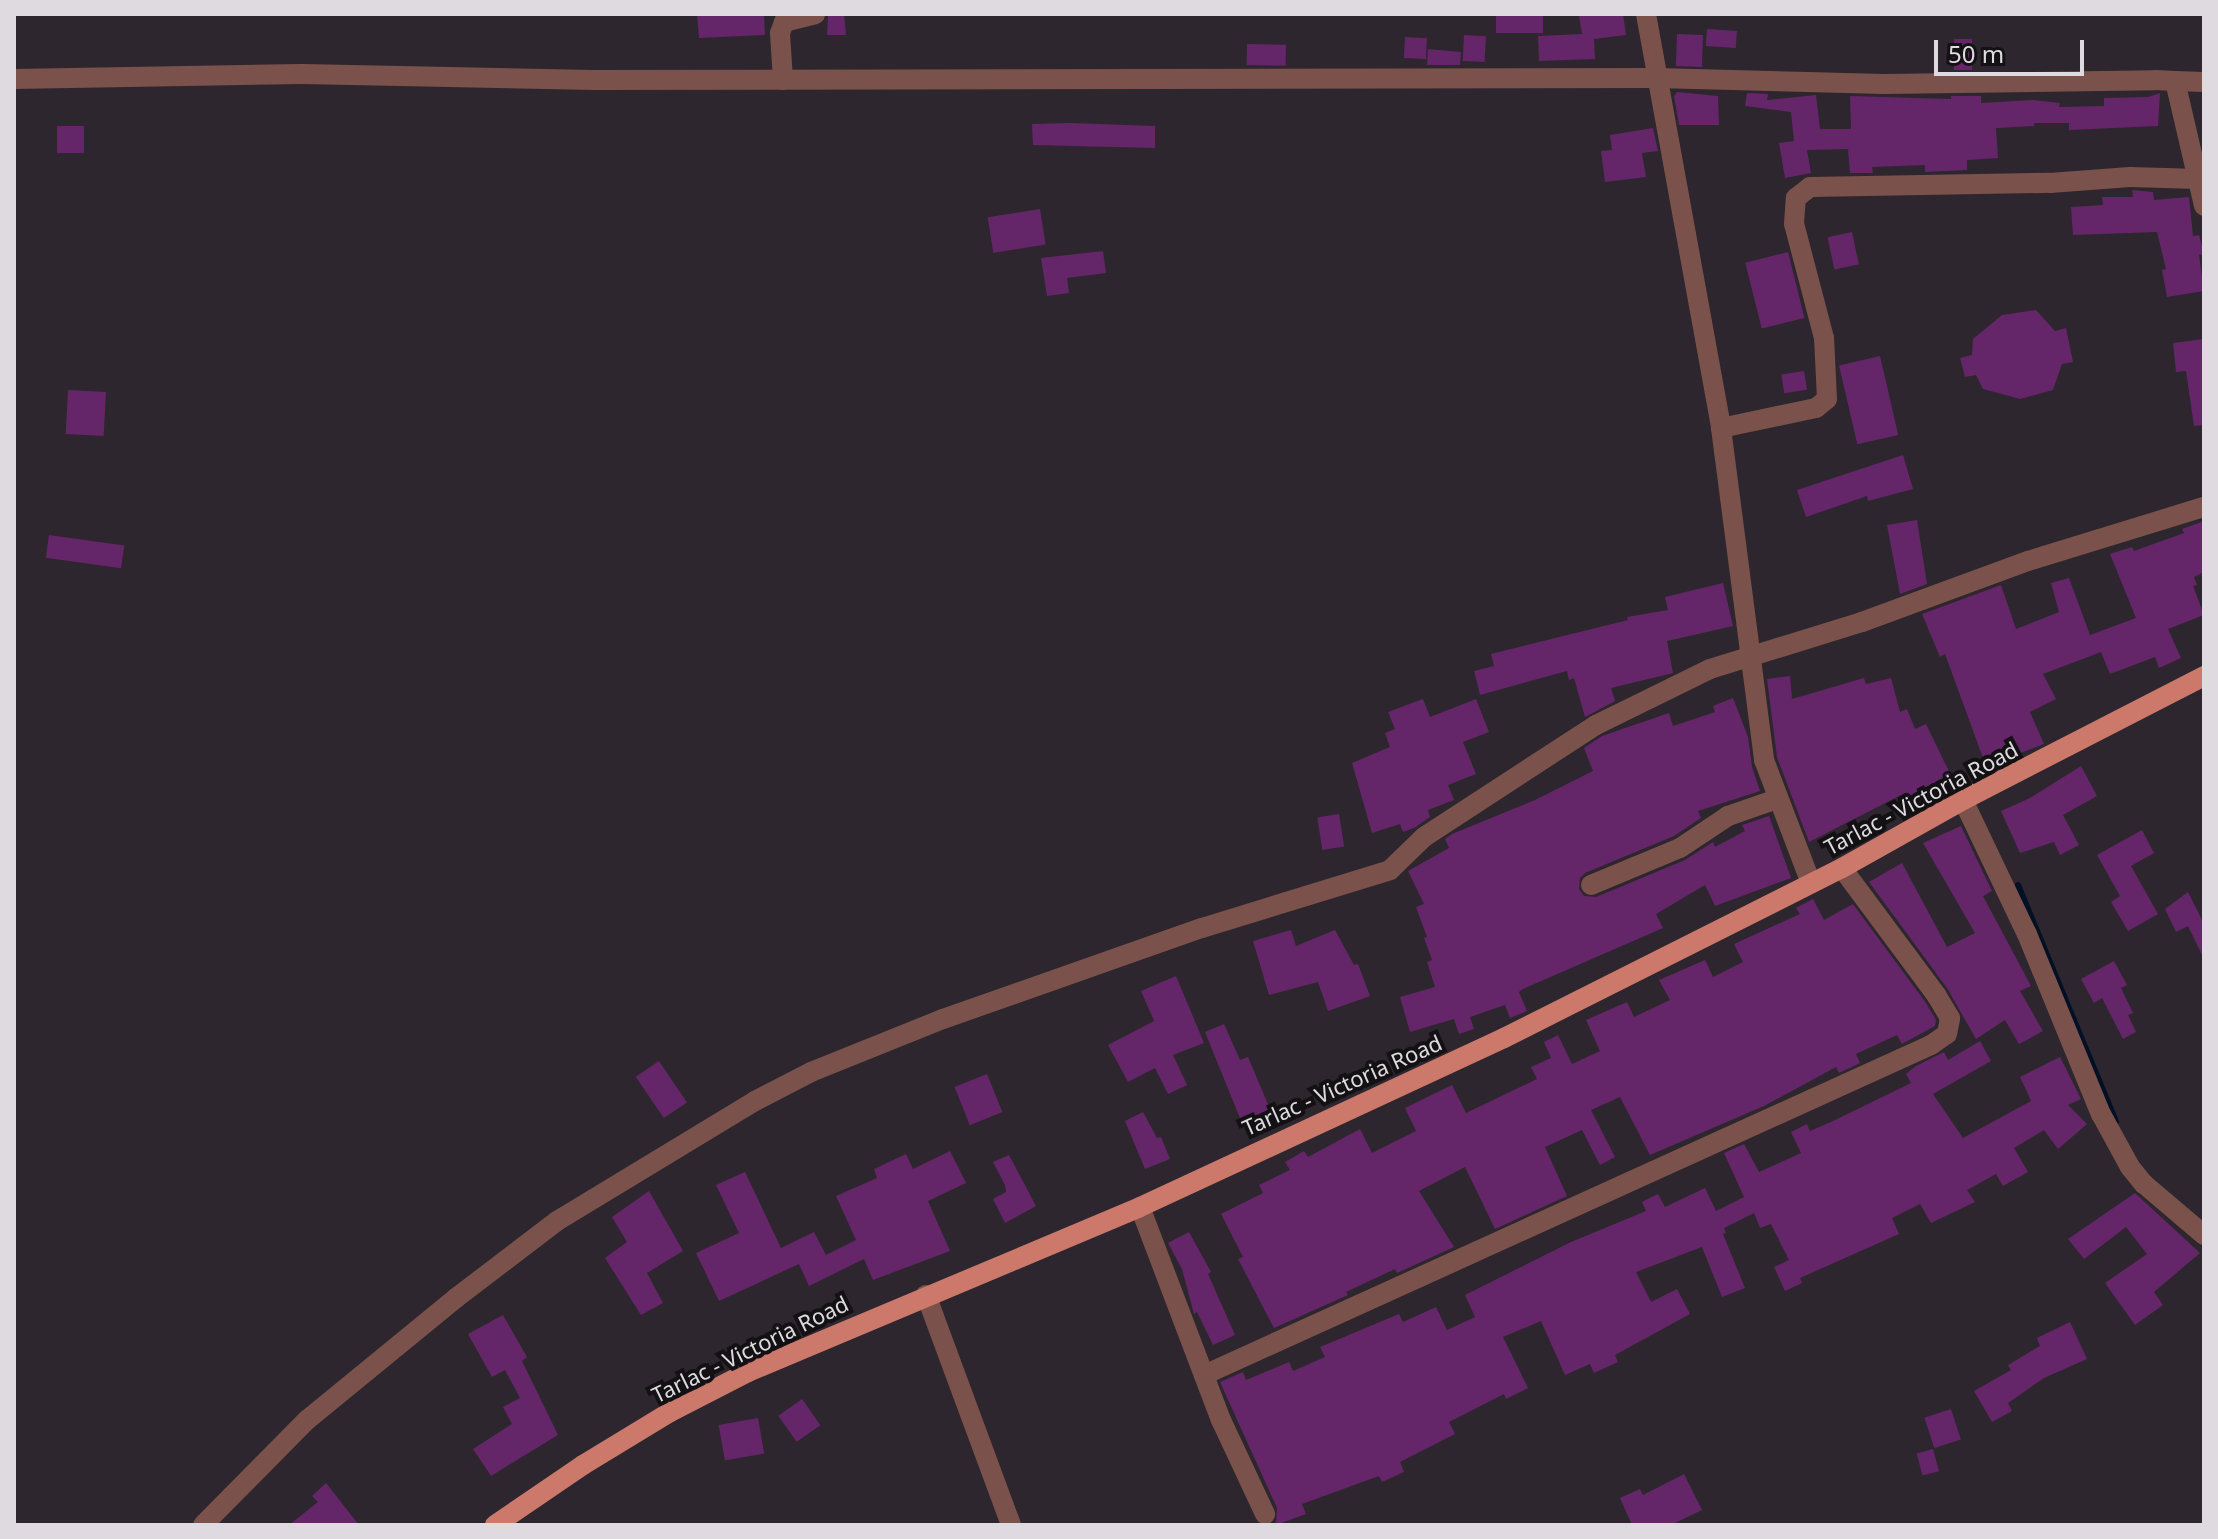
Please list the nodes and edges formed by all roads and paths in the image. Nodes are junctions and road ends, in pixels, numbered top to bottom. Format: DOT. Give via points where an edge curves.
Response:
graph roads {
  1 [pos="815,14"];
  2 [pos="1646,14"];
  3 [pos="1656,78"];
  4 [pos="14,79"];
  5 [pos="783,80"];
  6 [pos="2175,81"];
  7 [pos="2204,82"];
  8 [pos="2199,179"];
  9 [pos="2204,206"];
  10 [pos="1721,428"];
  11 [pos="2204,507"];
  12 [pos="1753,655"];
  13 [pos="2204,676"];
  14 [pos="1777,799"];
  15 [pos="1963,800"];
  16 [pos="1842,868"];
  17 [pos="1811,883"];
  18 [pos="1591,885"];
  19 [pos="1140,1207"];
  20 [pos="2204,1235"];
  21 [pos="926,1295"];
  22 [pos="1204,1375"];
  23 [pos="1265,1514"];
  24 [pos="203,1525"];
  25 [pos="495,1525"];
  26 [pos="1011,1525"];
  1 -- 5 [label="street" via="784,22"];
  2 -- 3 [label="street"];
  3 -- 5 [label="street"];
  3 -- 6 [label="street" via="1871,84"];
  3 -- 10 [label="street"];
  4 -- 5 [label="street" via="302,74"];
  6 -- 7 [label="street"];
  6 -- 8 [label="street"];
  8 -- 9 [label="street"];
  8 -- 10 [label="street" via="1810,187 1796,198 1794,224 1824,338 1827,399 1816,408"];
  10 -- 12 [label="street"];
  11 -- 12 [label="street"];
  12 -- 14 [label="street" via="1764,760"];
  12 -- 24 [label="street" via="1710,669 1596,725 1424,837 1390,870 1202,928 943,1019 811,1072 755,1101 557,1221 456,1298 307,1420"];
  13 -- 15 [label="main road, Tarlac - Victoria Road"];
  14 -- 17 [label="street"];
  14 -- 18 [label="street" via="1728,816 1680,848"];
  15 -- 16 [label="main road, Tarlac - Victoria Road"];
  15 -- 20 [label="street" via="2027,934 2101,1114 2130,1167"];
  16 -- 17 [label="main road, Tarlac - Victoria Road"];
  16 -- 22 [label="street" via="1937,996 1950,1018 1947,1034"];
  17 -- 19 [label="main road, Tarlac - Victoria Road" via="1504,1038"];
  19 -- 21 [label="main road, Tarlac - Victoria Road"];
  19 -- 22 [label="street"];
  21 -- 25 [label="main road, Tarlac - Victoria Road" via="670,1412"];
  21 -- 26 [label="street"];
  22 -- 23 [label="street"];
}
